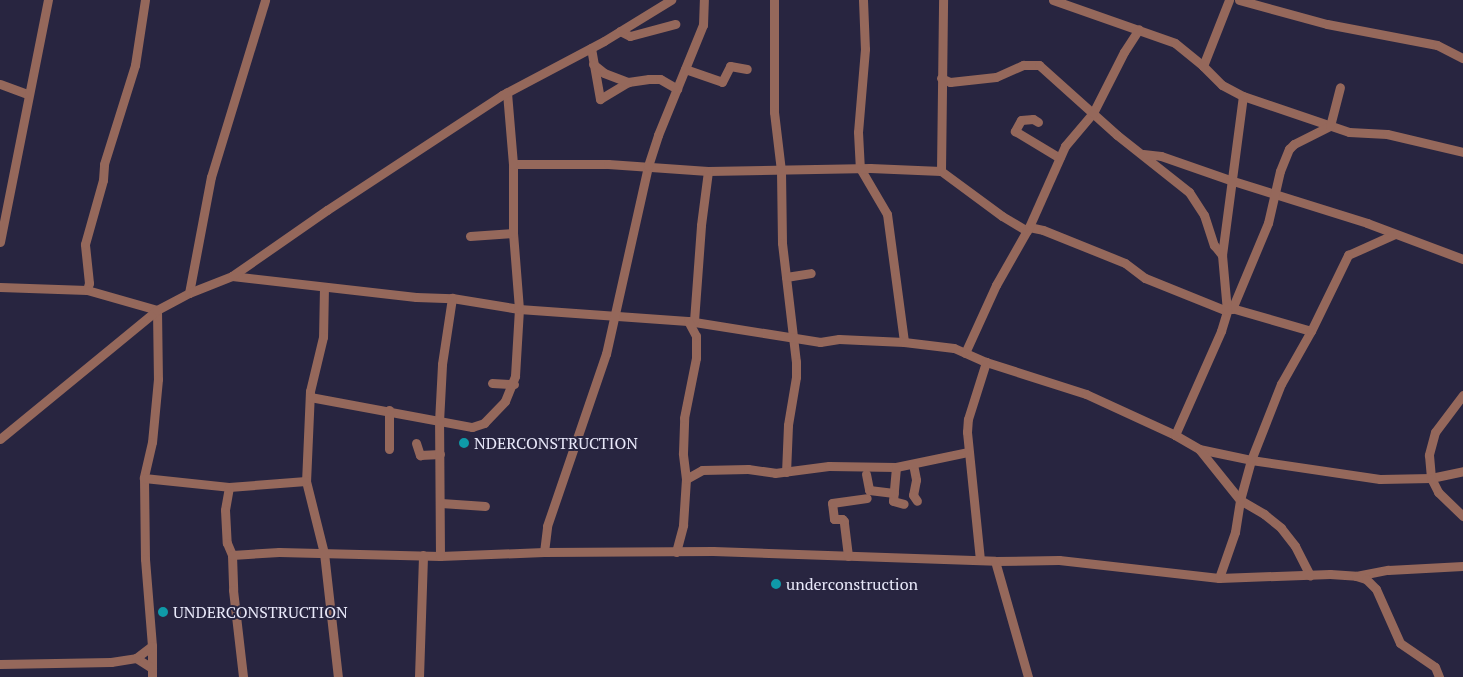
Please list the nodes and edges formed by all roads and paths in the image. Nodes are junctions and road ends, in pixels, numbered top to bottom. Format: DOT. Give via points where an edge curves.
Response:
graph roads {
  1 [pos="48,0"];
  2 [pos="145,0"];
  3 [pos="265,0"];
  4 [pos="671,0"];
  5 [pos="704,0"];
  6 [pos="774,0"];
  7 [pos="863,0"];
  8 [pos="943,0"];
  9 [pos="1053,0"];
  10 [pos="1229,0"];
  11 [pos="1239,0"];
  12 [pos="675,24"];
  13 [pos="1139,30"];
  14 [pos="620,31"];
  15 [pos="591,48"];
  16 [pos="1463,58"];
  17 [pos="594,64"];
  18 [pos="1204,66"];
  19 [pos="685,69"];
  20 [pos="747,69"];
  21 [pos="941,78"];
  22 [pos="628,82"];
  23 [pos="0,84"];
  24 [pos="1340,87"];
  25 [pos="677,89"];
  26 [pos="507,92"];
  27 [pos="27,94"];
  28 [pos="1243,96"];
  29 [pos="1094,113"];
  30 [pos="1038,122"];
  31 [pos="1330,126"];
  32 [pos="1463,152"];
  33 [pos="1142,154"];
  34 [pos="1060,158"];
  35 [pos="513,164"];
  36 [pos="648,166"];
  37 [pos="860,168"];
  38 [pos="708,171"];
  39 [pos="781,171"];
  40 [pos="941,171"];
  41 [pos="1230,180"];
  42 [pos="1276,194"];
  43 [pos="1028,229"];
  44 [pos="513,233"];
  45 [pos="1395,234"];
  46 [pos="470,236"];
  47 [pos="0,242"];
  48 [pos="1222,255"];
  49 [pos="1463,259"];
  50 [pos="811,273"];
  51 [pos="232,276"];
  52 [pos="786,277"];
  53 [pos="0,287"];
  54 [pos="324,287"];
  55 [pos="87,290"];
  56 [pos="189,293"];
  57 [pos="452,298"];
  58 [pos="519,309"];
  59 [pos="1229,309"];
  60 [pos="157,310"];
  61 [pos="615,316"];
  62 [pos="691,321"];
  63 [pos="1311,331"];
  64 [pos="794,337"];
  65 [pos="904,342"];
  66 [pos="964,353"];
  67 [pos="986,362"];
  68 [pos="492,383"];
  69 [pos="514,384"];
  70 [pos="1463,395"];
  71 [pos="310,397"];
  72 [pos="388,410"];
  73 [pos="439,422"];
  74 [pos="1175,435"];
  75 [pos="0,439"];
  76 [pos="416,443"];
  77 [pos="389,449"];
  78 [pos="1199,449"];
  79 [pos="968,452"];
  80 [pos="440,454"];
  81 [pos="1251,460"];
  82 [pos="913,464"];
  83 [pos="896,467"];
  84 [pos="1463,471"];
  85 [pos="786,472"];
  86 [pos="866,474"];
  87 [pos="144,478"];
  88 [pos="1431,478"];
  89 [pos="686,479"];
  90 [pos="306,481"];
  91 [pos="229,487"];
  92 [pos="894,493"];
  93 [pos="867,498"];
  94 [pos="1240,500"];
  95 [pos="917,501"];
  96 [pos="441,503"];
  97 [pos="904,504"];
  98 [pos="485,506"];
  99 [pos="1463,516"];
  100 [pos="544,552"];
  101 [pos="676,552"];
  102 [pos="324,553"];
  103 [pos="423,555"];
  104 [pos="232,556"];
  105 [pos="440,556"];
  106 [pos="848,556"];
  107 [pos="980,560"];
  108 [pos="995,561"];
  109 [pos="1463,566"];
  110 [pos="1310,575"];
  111 [pos="1356,576"];
  112 [pos="1219,578"];
  113 [pos="152,646"];
  114 [pos="136,658"];
  115 [pos="0,664"];
  116 [pos="152,672"];
  117 [pos="243,677"];
  118 [pos="338,677"];
  119 [pos="419,677"];
  120 [pos="1028,677"];
  121 [pos="1439,677"];
  1 -- 27 [label="street" via="32,86"];
  2 -- 55 [label="street" via="135,65 104,164 101,188 85,244"];
  3 -- 56 [label="street" via="211,177"];
  4 -- 14 [label="street"];
  5 -- 19 [label="street" via="703,25"];
  6 -- 39 [label="street" via="774,112"];
  7 -- 37 [label="street" via="865,50 858,132"];
  8 -- 21 [label="street"];
  9 -- 13 [label="street"];
  10 -- 18 [label="street"];
  11 -- 16 [label="street" via="1327,24 1437,45"];
  12 -- 14 [label="street" via="630,36"];
  13 -- 18 [label="street" via="1175,43"];
  13 -- 29 [label="street" via="1124,52"];
  14 -- 15 [label="street"];
  15 -- 17 [label="street"];
  15 -- 26 [label="street"];
  17 -- 22 [label="street" via="604,73"];
  17 -- 22 [label="street" via="600,99"];
  18 -- 28 [label="street" via="1222,85"];
  19 -- 20 [label="street" via="722,82 730,66"];
  19 -- 25 [label="street"];
  21 -- 29 [label="street" via="950,82 996,78 1023,65 1035,64"];
  21 -- 40 [label="street"];
  22 -- 25 [label="street" via="660,79"];
  23 -- 27 [label="street"];
  24 -- 31 [label="street"];
  25 -- 36 [label="street"];
  26 -- 35 [label="street"];
  26 -- 51 [label="street"];
  27 -- 47 [label="street"];
  28 -- 31 [label="street"];
  28 -- 41 [label="street"];
  29 -- 33 [label="street"];
  29 -- 34 [label="street" via="1071,136"];
  30 -- 34 [label="street" via="1021,120 1015,131"];
  31 -- 32 [label="street" via="1349,132 1387,134"];
  31 -- 42 [label="street" via="1289,149 1280,171"];
  33 -- 41 [label="street" via="1161,156"];
  33 -- 48 [label="street" via="1189,192"];
  34 -- 43 [label="street"];
  35 -- 36 [label="street"];
  35 -- 44 [label="street"];
  36 -- 38 [label="street"];
  36 -- 61 [label="street"];
  37 -- 39 [label="street"];
  37 -- 40 [label="street"];
  37 -- 65 [label="street" via="887,214"];
  38 -- 39 [label="street"];
  38 -- 62 [label="street"];
  39 -- 52 [label="street"];
  40 -- 43 [label="street" via="1002,216"];
  41 -- 42 [label="street"];
  41 -- 48 [label="street"];
  42 -- 45 [label="street"];
  42 -- 59 [label="street" via="1268,223"];
  43 -- 59 [label="street" via="1043,230 1125,263 1145,278"];
  43 -- 66 [label="street" via="996,285"];
  44 -- 46 [label="street"];
  44 -- 58 [label="street"];
  45 -- 49 [label="street"];
  45 -- 63 [label="street" via="1348,255"];
  48 -- 59 [label="street"];
  50 -- 52 [label="street"];
  51 -- 54 [label="street"];
  51 -- 56 [label="street"];
  52 -- 64 [label="street"];
  53 -- 55 [label="street"];
  54 -- 57 [label="street" via="416,298"];
  54 -- 71 [label="street" via="322,337"];
  55 -- 60 [label="street"];
  56 -- 60 [label="street"];
  57 -- 58 [label="street"];
  57 -- 73 [label="street" via="442,364"];
  58 -- 61 [label="street"];
  58 -- 69 [label="street"];
  59 -- 63 [label="street"];
  59 -- 74 [label="street"];
  60 -- 75 [label="street"];
  60 -- 87 [label="street" via="158,379 152,442"];
  61 -- 62 [label="street"];
  61 -- 100 [label="street" via="606,354 547,526"];
  62 -- 64 [label="street"];
  62 -- 89 [label="street" via="697,343 694,375 684,418"];
  63 -- 81 [label="street" via="1281,384"];
  64 -- 65 [label="street" via="820,342 839,339"];
  64 -- 85 [label="street" via="796,377 788,425"];
  65 -- 66 [label="street" via="954,348"];
  66 -- 67 [label="street"];
  67 -- 74 [label="street" via="1066,387"];
  67 -- 79 [label="street" via="968,419"];
  68 -- 69 [label="street"];
  69 -- 73 [label="street" via="501,407 478,426"];
  70 -- 88 [label="street" via="1435,432 1429,456"];
  71 -- 72 [label="street"];
  71 -- 90 [label="street"];
  72 -- 73 [label="street"];
  72 -- 77 [label="street"];
  73 -- 80 [label="street"];
  74 -- 78 [label="street"];
  76 -- 80 [label="street" via="420,455"];
  78 -- 81 [label="street"];
  78 -- 94 [label="street"];
  79 -- 82 [label="street"];
  79 -- 107 [label="street"];
  80 -- 96 [label="street"];
  81 -- 88 [label="street" via="1380,479"];
  81 -- 94 [label="street"];
  82 -- 83 [label="street"];
  82 -- 95 [label="street"];
  83 -- 85 [label="street" via="829,466"];
  83 -- 92 [label="street"];
  84 -- 88 [label="street"];
  85 -- 89 [label="street" via="702,470"];
  86 -- 92 [label="street" via="869,490"];
  87 -- 91 [label="street"];
  87 -- 113 [label="street" via="145,560"];
  88 -- 99 [label="street" via="1443,499"];
  89 -- 101 [label="street" via="683,525"];
  90 -- 91 [label="street"];
  90 -- 102 [label="street"];
  91 -- 104 [label="street" via="227,543"];
  92 -- 97 [label="street" via="893,500"];
  93 -- 106 [label="street" via="832,503 834,519 844,521"];
  94 -- 110 [label="street" via="1281,528"];
  94 -- 112 [label="street" via="1235,532"];
  96 -- 98 [label="street"];
  96 -- 105 [label="street"];
  100 -- 101 [label="street"];
  100 -- 105 [label="street"];
  101 -- 106 [label="street"];
  102 -- 103 [label="street"];
  102 -- 104 [label="street"];
  102 -- 118 [label="street"];
  103 -- 105 [label="street"];
  103 -- 119 [label="street"];
  104 -- 117 [label="street"];
  106 -- 107 [label="street"];
  107 -- 108 [label="street"];
  108 -- 112 [label="street" via="1059,560"];
  108 -- 120 [label="street"];
  109 -- 111 [label="street" via="1388,570"];
  110 -- 111 [label="street"];
  110 -- 112 [label="street"];
  111 -- 121 [label="street" via="1366,579 1376,589 1400,643 1435,667"];
  113 -- 114 [label="street"];
  113 -- 116 [label="street"];
  114 -- 115 [label="street" via="111,662"];
  114 -- 116 [label="street"];
}
